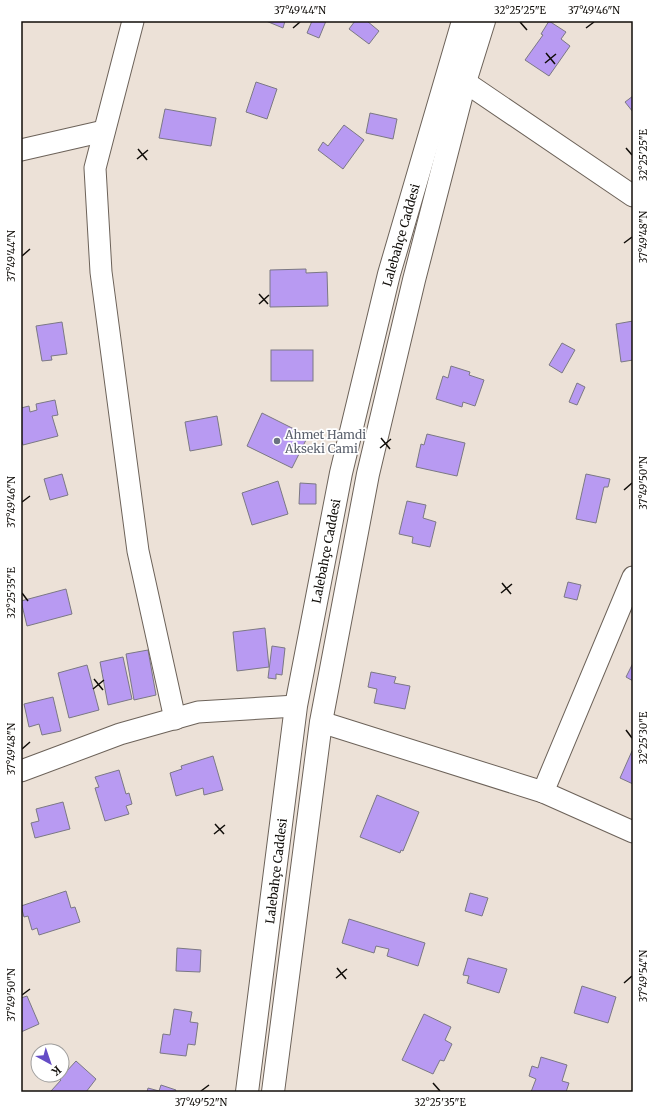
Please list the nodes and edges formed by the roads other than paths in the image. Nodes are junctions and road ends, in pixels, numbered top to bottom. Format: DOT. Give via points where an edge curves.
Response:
graph roads {
  1 [pos="133,21"];
  2 [pos="463,21"];
  3 [pos="484,21"];
  4 [pos="465,82"];
  5 [pos="104,131"];
  6 [pos="21,150"];
  7 [pos="633,196"];
  8 [pos="633,577"];
  9 [pos="296,706"];
  10 [pos="176,719"];
  11 [pos="321,722"];
  12 [pos="21,771"];
  13 [pos="543,792"];
  14 [pos="633,832"];
  15 [pos="247,1092"];
  16 [pos="273,1092"];
  1 -- 5 [label="street"];
  2 -- 9 [label="street, Lalebahçe Caddesi" via="387,281 341,473"];
  3 -- 4 [label="street, Lalebahçe Caddesi"];
  4 -- 7 [label="street"];
  4 -- 11 [label="street, Lalebahçe Caddesi" via="368,474"];
  5 -- 6 [label="street"];
  5 -- 10 [label="street" via="95,168 101,272 138,552"];
  8 -- 13 [label="street"];
  9 -- 10 [label="street" via="198,712"];
  9 -- 15 [label="street, Lalebahçe Caddesi"];
  10 -- 12 [label="street" via="120,734"];
  11 -- 13 [label="street"];
  11 -- 16 [label="street, Lalebahçe Caddesi"];
  13 -- 14 [label="street"];
}
